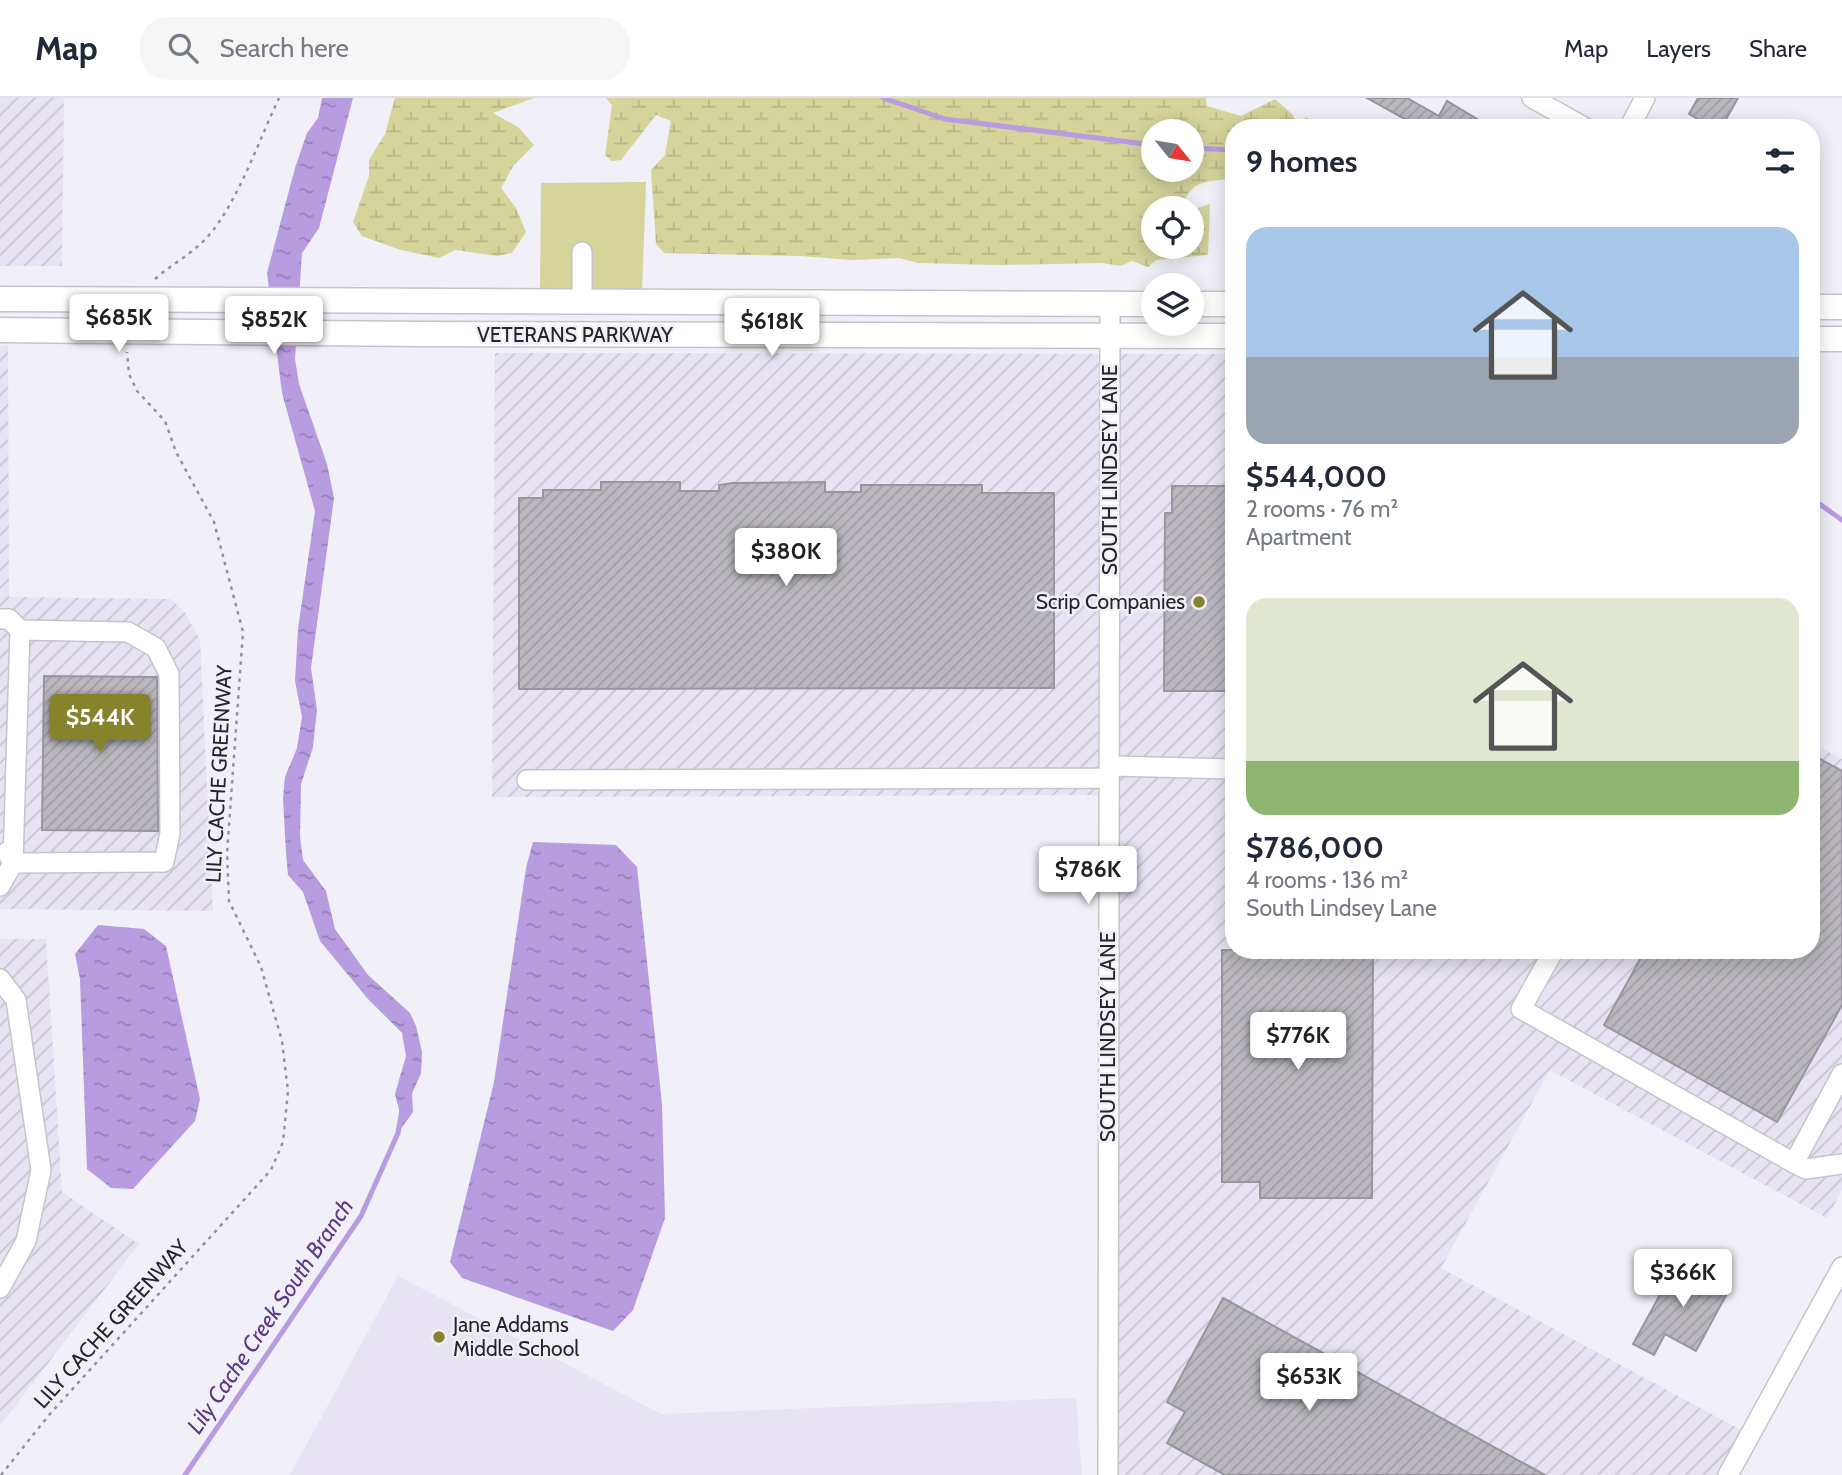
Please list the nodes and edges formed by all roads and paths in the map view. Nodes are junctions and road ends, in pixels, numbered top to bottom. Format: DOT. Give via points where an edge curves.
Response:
graph roads {
  1 [pos="279,98"];
  2 [pos="1532,98"];
  3 [pos="1645,98"];
  4 [pos="1570,119"];
  5 [pos="1634,119"];
  6 [pos="582,253"];
  7 [pos="0,299"];
  8 [pos="152,300"];
  9 [pos="582,303"];
  10 [pos="1110,304"];
  11 [pos="1141,304"];
  12 [pos="1204,304"];
  13 [pos="1225,304"];
  14 [pos="1820,307"];
  15 [pos="1842,307"];
  16 [pos="0,330"];
  17 [pos="127,331"];
  18 [pos="1109,335"];
  19 [pos="1225,336"];
  20 [pos="1820,339"];
  21 [pos="1842,339"];
  22 [pos="0,619"];
  23 [pos="20,630"];
  24 [pos="1225,769"];
  25 [pos="1110,772"];
  26 [pos="527,780"];
  27 [pos="6,856"];
  28 [pos="0,886"];
  29 [pos="1549,959"];
  30 [pos="0,979"];
  31 [pos="9,1015"];
  32 [pos="1842,1074"];
  33 [pos="1794,1163"];
  34 [pos="1842,1164"];
  35 [pos="1842,1267"];
  36 [pos="0,1288"];
  37 [pos="1,1475"];
  38 [pos="1108,1475"];
  39 [pos="1728,1475"];
  1 -- 8 [label="path" via="211,233 152,283"];
  2 -- 4 [label="street"];
  3 -- 5 [label="street"];
  6 -- 9 [label="street"];
  7 -- 8 [label="main road, VETERANS PARKWAY"];
  8 -- 9 [label="main road, VETERANS PARKWAY"];
  9 -- 10 [label="main road, VETERANS PARKWAY"];
  10 -- 11 [label="main road, VETERANS PARKWAY"];
  10 -- 18 [label="street, SOUTH LINDSEY LANE"];
  12 -- 13 [label="main road"];
  14 -- 15 [label="main road"];
  16 -- 17 [label="main road, VETERANS PARKWAY"];
  17 -- 18 [label="main road, VETERANS PARKWAY"];
  17 -- 37 [label="path, LILY CACHE GREENWAY" via="129,374 137,391 165,421 176,452 214,522 243,632 227,852 229,901 261,967 282,1041 288,1091 283,1142 271,1170 49,1415"];
  18 -- 19 [label="main road, VETERANS PARKWAY"];
  18 -- 25 [label="street, SOUTH LINDSEY LANE"];
  20 -- 21 [label="main road"];
  22 -- 23 [label="street" via="9,619"];
  23 -- 27 [label="street"];
  23 -- 27 [label="street" via="128,632 156,648 169,674 170,833 164,862"];
  24 -- 25 [label="street"];
  25 -- 26 [label="street"];
  25 -- 38 [label="street, SOUTH LINDSEY LANE"];
  27 -- 28 [label="street"];
  29 -- 33 [label="street" via="1521,1009"];
  30 -- 31 [label="street" via="16,1000"];
  31 -- 36 [label="street" via="41,1170 26,1241"];
  32 -- 33 [label="street"];
  33 -- 34 [label="street" via="1806,1169"];
  35 -- 39 [label="street"];
}
